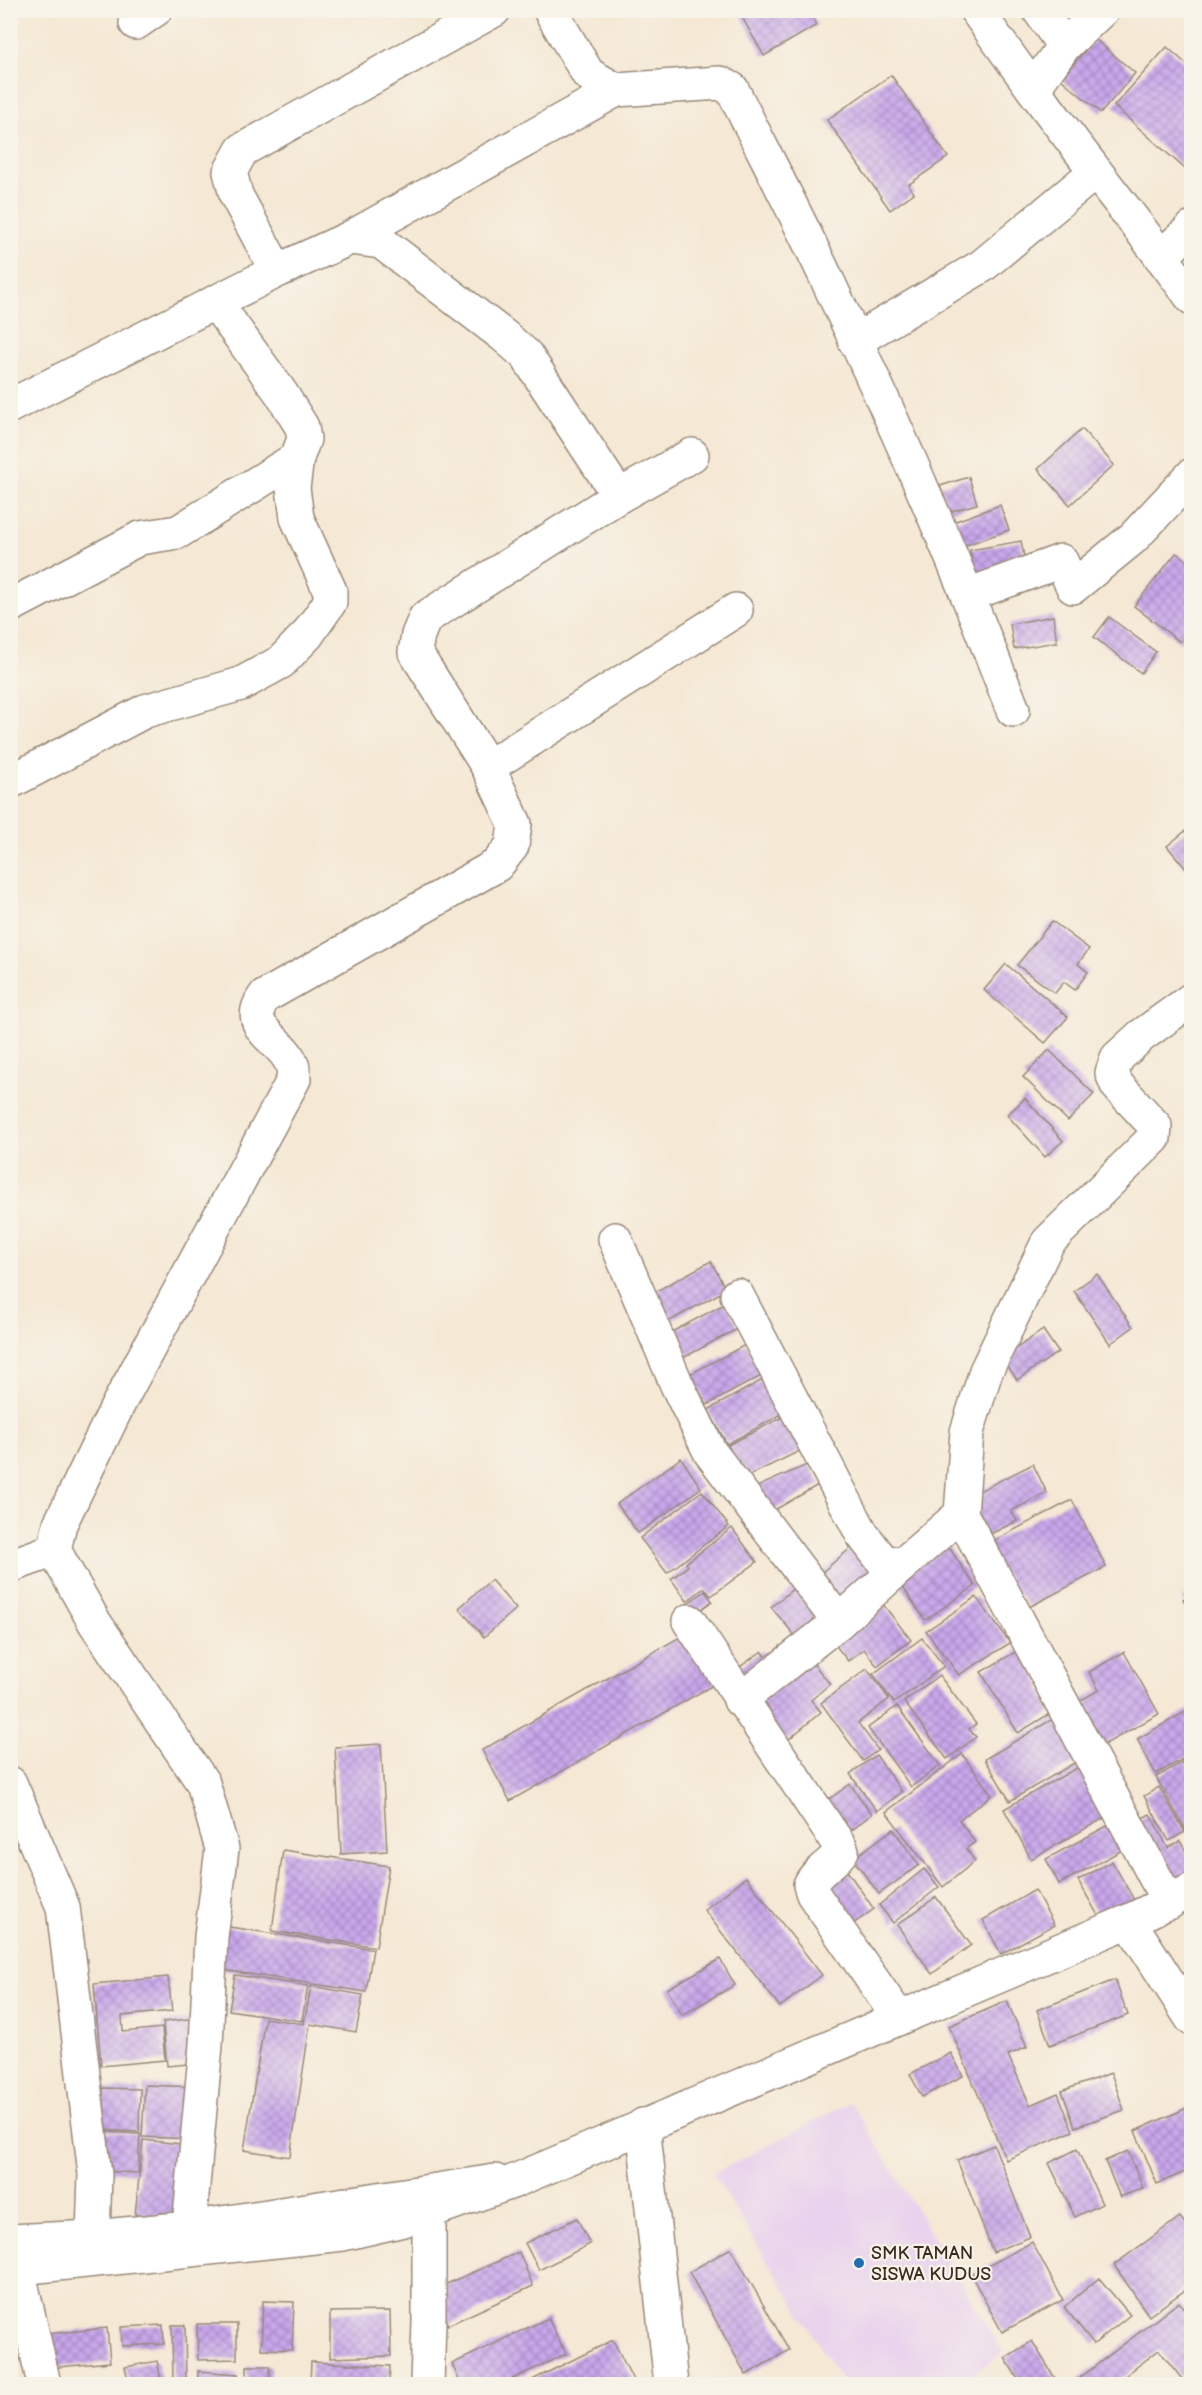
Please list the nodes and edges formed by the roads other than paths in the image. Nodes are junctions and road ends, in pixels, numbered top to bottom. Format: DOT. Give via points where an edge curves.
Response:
graph roads {
  1 [pos="494,10"];
  2 [pos="550,10"];
  3 [pos="976,10"];
  4 [pos="1039,10"];
  5 [pos="1102,10"];
  6 [pos="1064,46"];
  7 [pos="1033,88"];
  8 [pos="616,90"];
  9 [pos="1095,173"];
  10 [pos="1191,228"];
  11 [pos="350,237"];
  12 [pos="1161,256"];
  13 [pos="277,271"];
  14 [pos="1191,298"];
  15 [pos="215,302"];
  16 [pos="855,341"];
  17 [pos="10,406"];
  18 [pos="692,455"];
  19 [pos="297,458"];
  20 [pos="1191,475"];
  21 [pos="619,496"];
  22 [pos="968,595"];
  23 [pos="10,606"];
  24 [pos="736,610"];
  25 [pos="1013,710"];
  26 [pos="488,767"];
  27 [pos="10,782"];
  28 [pos="1191,999"];
  29 [pos="615,1239"];
  30 [pos="737,1295"];
  31 [pos="961,1514"];
  32 [pos="54,1550"];
  33 [pos="10,1566"];
  34 [pos="901,1566"];
  35 [pos="689,1621"];
  36 [pos="839,1622"];
  37 [pos="740,1700"];
  38 [pos="10,1783"];
  39 [pos="1180,1897"];
  40 [pos="1129,1921"];
  41 [pos="899,2018"];
  42 [pos="1191,2019"];
  43 [pos="643,2125"];
  44 [pos="512,2182"];
  45 [pos="429,2212"];
  46 [pos="189,2228"];
  47 [pos="93,2237"];
  48 [pos="13,2260"];
  49 [pos="44,2385"];
  50 [pos="427,2385"];
  51 [pos="671,2385"];
  1 -- 13 [label="street" via="242,150 230,172 236,195"];
  2 -- 8 [label="street" via="588,74"];
  3 -- 7 [label="street"];
  4 -- 6 [label="street"];
  5 -- 6 [label="street"];
  6 -- 7 [label="street"];
  7 -- 9 [label="street"];
  8 -- 11 [label="street"];
  8 -- 16 [label="street" via="720,82 732,89"];
  9 -- 12 [label="street"];
  9 -- 16 [label="street" via="982,266"];
  10 -- 12 [label="street"];
  11 -- 13 [label="street"];
  11 -- 21 [label="street" via="381,242 526,356"];
  12 -- 14 [label="street"];
  13 -- 15 [label="street"];
  15 -- 17 [label="street"];
  15 -- 19 [label="street" via="297,417 303,439"];
  16 -- 22 [label="street"];
  18 -- 21 [label="street"];
  19 -- 23 [label="street" via="178,532 140,538"];
  19 -- 27 [label="street" via="293,488 297,518 330,591 330,602 307,635 281,662 241,684 145,711"];
  20 -- 22 [label="street" via="1132,538 1073,587 1060,561"];
  21 -- 26 [label="street" via="425,618 415,652"];
  22 -- 25 [label="street"];
  24 -- 26 [label="street"];
  26 -- 32 [label="street" via="515,824 512,846 497,865 264,997 257,1007 258,1022 292,1064 294,1079 118,1405 60,1524"];
  28 -- 31 [label="street" via="1117,1058 1112,1073 1155,1126 1154,1138 1048,1242 986,1371 967,1432"];
  29 -- 36 [label="street" via="710,1452"];
  30 -- 34 [label="street" via="862,1534 882,1560"];
  31 -- 34 [label="street"];
  31 -- 39 [label="street"];
  32 -- 33 [label="street"];
  32 -- 46 [label="street" via="95,1623 203,1783 222,1850 211,1937 206,2045"];
  34 -- 36 [label="street"];
  35 -- 37 [label="street"];
  36 -- 37 [label="street"];
  37 -- 41 [label="street" via="840,1846 842,1851 813,1878 813,1894"];
  38 -- 47 [label="street" via="63,1907 95,2174"];
  39 -- 40 [label="street"];
  40 -- 41 [label="street"];
  40 -- 42 [label="street"];
  41 -- 43 [label="street"];
  43 -- 44 [label="street"];
  43 -- 51 [label="street"];
  44 -- 45 [label="street"];
  44 -- 46 [label="street" via="460,2185"];
  45 -- 48 [label="street" via="343,2234"];
  45 -- 50 [label="street"];
  46 -- 47 [label="street"];
  47 -- 48 [label="street"];
  48 -- 49 [label="street"];
}
